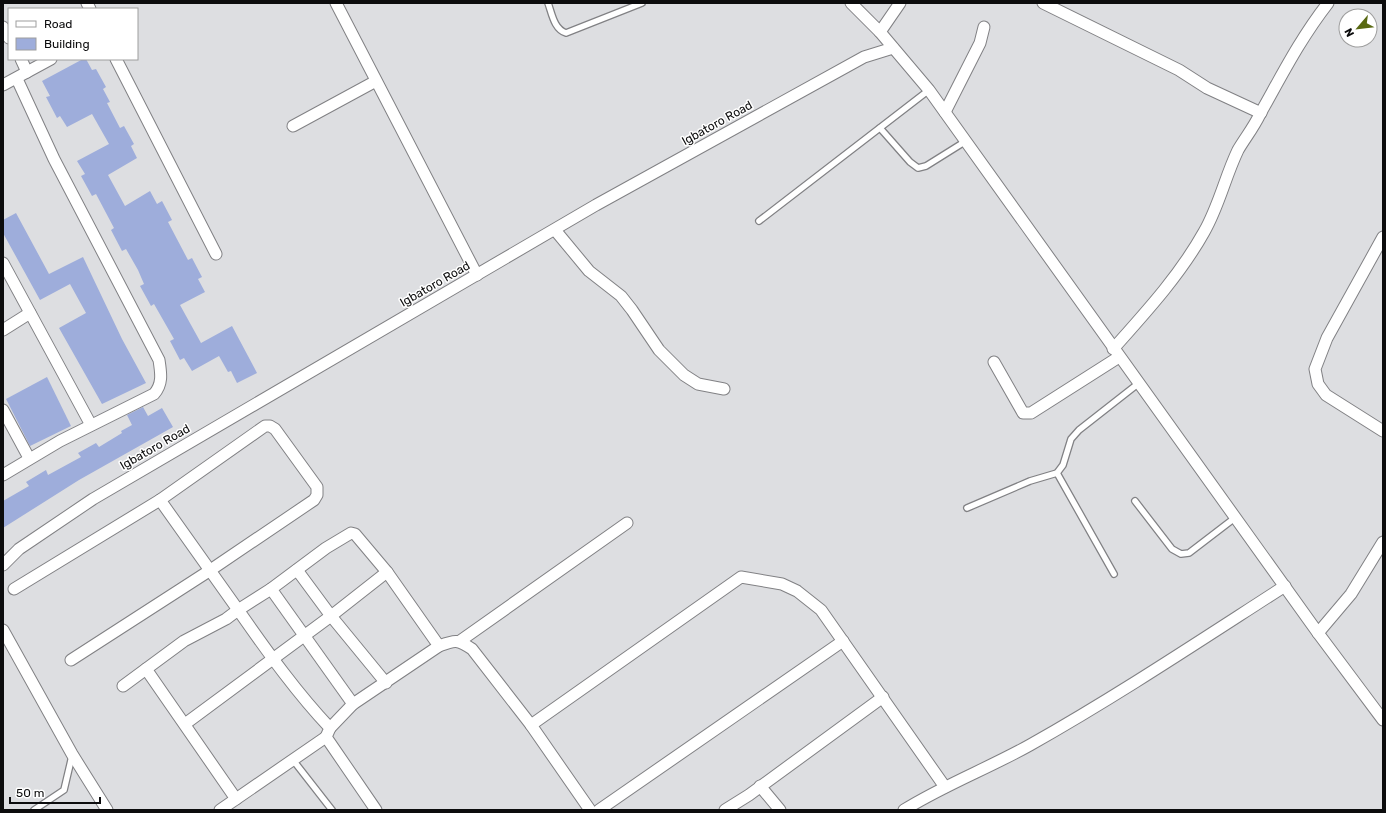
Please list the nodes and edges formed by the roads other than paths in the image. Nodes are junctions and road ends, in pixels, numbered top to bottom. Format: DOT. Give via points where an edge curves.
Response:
graph roads {
  1 [pos="336,3"];
  2 [pos="548,3"];
  3 [pos="642,3"];
  4 [pos="851,3"];
  5 [pos="900,3"];
  6 [pos="1043,3"];
  7 [pos="1328,3"];
  8 [pos="984,27"];
  9 [pos="880,32"];
  10 [pos="894,48"];
  11 [pos="21,60"];
  12 [pos="49,60"];
  13 [pos="117,60"];
  14 [pos="27,72"];
  15 [pos="17,78"];
  16 [pos="376,81"];
  17 [pos="3,85"];
  18 [pos="929,90"];
  19 [pos="945,112"];
  20 [pos="1261,113"];
  21 [pos="293,126"];
  22 [pos="880,128"];
  23 [pos="966,141"];
  24 [pos="759,221"];
  25 [pos="555,230"];
  26 [pos="1383,237"];
  27 [pos="216,254"];
  28 [pos="3,263"];
  29 [pos="477,275"];
  30 [pos="30,313"];
  31 [pos="3,330"];
  32 [pos="1116,353"];
  33 [pos="994,362"];
  34 [pos="1139,384"];
  35 [pos="724,389"];
  36 [pos="3,410"];
  37 [pos="91,425"];
  38 [pos="1383,430"];
  39 [pos="29,458"];
  40 [pos="1057,473"];
  41 [pos="3,475"];
  42 [pos="160,500"];
  43 [pos="1135,501"];
  44 [pos="967,508"];
  45 [pos="1236,517"];
  46 [pos="627,524"];
  47 [pos="1383,542"];
  48 [pos="3,565"];
  49 [pos="297,570"];
  50 [pos="209,571"];
  51 [pos="387,572"];
  52 [pos="1114,574"];
  53 [pos="1285,586"];
  54 [pos="14,589"];
  55 [pos="271,589"];
  56 [pos="238,610"];
  57 [pos="331,616"];
  58 [pos="3,630"];
  59 [pos="1318,633"];
  60 [pos="304,636"];
  61 [pos="460,641"];
  62 [pos="843,641"];
  63 [pos="440,646"];
  64 [pos="272,659"];
  65 [pos="71,660"];
  66 [pos="146,669"];
  67 [pos="386,683"];
  68 [pos="123,686"];
  69 [pos="884,697"];
  70 [pos="353,704"];
  71 [pos="1383,720"];
  72 [pos="185,724"];
  73 [pos="531,725"];
  74 [pos="328,733"];
  75 [pos="72,754"];
  76 [pos="293,760"];
  77 [pos="760,786"];
  78 [pos="945,787"];
  79 [pos="236,799"];
  80 [pos="34,810"];
  81 [pos="107,810"];
  82 [pos="220,810"];
  83 [pos="332,810"];
  84 [pos="376,810"];
  85 [pos="590,810"];
  86 [pos="599,810"];
  87 [pos="725,810"];
  88 [pos="780,810"];
  89 [pos="904,810"];
  1 -- 16 [label="street"];
  2 -- 3 [label="lane" via="556,25 560,31 566,33"];
  4 -- 9 [label="street"];
  5 -- 9 [label="street"];
  6 -- 20 [label="street" via="1179,70 1207,88"];
  7 -- 20 [label="street" via="1293,53"];
  8 -- 19 [label="street" via="980,44"];
  9 -- 10 [label="street"];
  10 -- 18 [label="street"];
  10 -- 25 [label="street, Igbatoro Road" via="864,57"];
  11 -- 14 [label="street"];
  12 -- 14 [label="street"];
  13 -- 27 [label="street"];
  14 -- 15 [label="street"];
  15 -- 17 [label="street"];
  15 -- 37 [label="street" via="54,159 159,360 161,378 159,388 154,394"];
  16 -- 21 [label="street"];
  16 -- 29 [label="street"];
  18 -- 19 [label="street"];
  18 -- 22 [label="lane"];
  19 -- 23 [label="street"];
  20 -- 32 [label="street" via="1238,150 1204,231 1180,269"];
  22 -- 23 [label="lane" via="918,168 926,166"];
  22 -- 24 [label="lane"];
  23 -- 32 [label="street"];
  25 -- 29 [label="street, Igbatoro Road"];
  25 -- 35 [label="street" via="589,270 621,296 659,350 684,374 698,384"];
  26 -- 38 [label="street" via="1327,338 1315,369 1318,384 1326,394"];
  28 -- 30 [label="street"];
  29 -- 48 [label="street, Igbatoro Road" via="93,499 19,549"];
  30 -- 31 [label="street"];
  30 -- 37 [label="street"];
  32 -- 33 [label="street" via="1027,414 1023,413"];
  32 -- 34 [label="street"];
  34 -- 40 [label="lane" via="1079,430 1071,439 1064,465"];
  34 -- 45 [label="street"];
  36 -- 39 [label="street"];
  37 -- 39 [label="street"];
  39 -- 41 [label="street"];
  40 -- 44 [label="lane" via="1030,481"];
  40 -- 52 [label="lane"];
  42 -- 50 [label="street"];
  42 -- 50 [label="street" via="265,426 275,429 317,487 314,500"];
  42 -- 54 [label="street"];
  43 -- 45 [label="lane" via="1172,549 1181,554 1189,553"];
  45 -- 53 [label="street"];
  46 -- 61 [label="street"];
  47 -- 59 [label="street" via="1351,594"];
  49 -- 51 [label="street" via="351,533 355,534"];
  49 -- 55 [label="street"];
  49 -- 57 [label="street"];
  50 -- 56 [label="street"];
  50 -- 65 [label="street"];
  51 -- 57 [label="street"];
  51 -- 63 [label="street"];
  53 -- 59 [label="street"];
  53 -- 78 [label="street" via="1029,746"];
  55 -- 56 [label="street"];
  55 -- 60 [label="street"];
  56 -- 64 [label="street"];
  56 -- 66 [label="street" via="184,641"];
  57 -- 60 [label="street"];
  57 -- 67 [label="street"];
  58 -- 75 [label="street"];
  59 -- 71 [label="street"];
  60 -- 64 [label="street"];
  60 -- 70 [label="street"];
  61 -- 63 [label="street"];
  61 -- 73 [label="street" via="472,649"];
  62 -- 69 [label="street"];
  62 -- 73 [label="street" via="821,610 797,591 782,584 741,577"];
  62 -- 86 [label="street"];
  63 -- 67 [label="street"];
  64 -- 72 [label="street"];
  64 -- 74 [label="street"];
  66 -- 68 [label="street"];
  66 -- 72 [label="street"];
  67 -- 70 [label="street"];
  69 -- 77 [label="street"];
  69 -- 78 [label="street"];
  70 -- 74 [label="street"];
  72 -- 79 [label="street"];
  73 -- 85 [label="street"];
  74 -- 76 [label="street"];
  74 -- 84 [label="street"];
  75 -- 80 [label="lane" via="64,790"];
  75 -- 81 [label="street"];
  76 -- 79 [label="street"];
  76 -- 83 [label="lane"];
  77 -- 87 [label="street"];
  77 -- 88 [label="street"];
  78 -- 89 [label="street"];
  79 -- 82 [label="street"];
}
